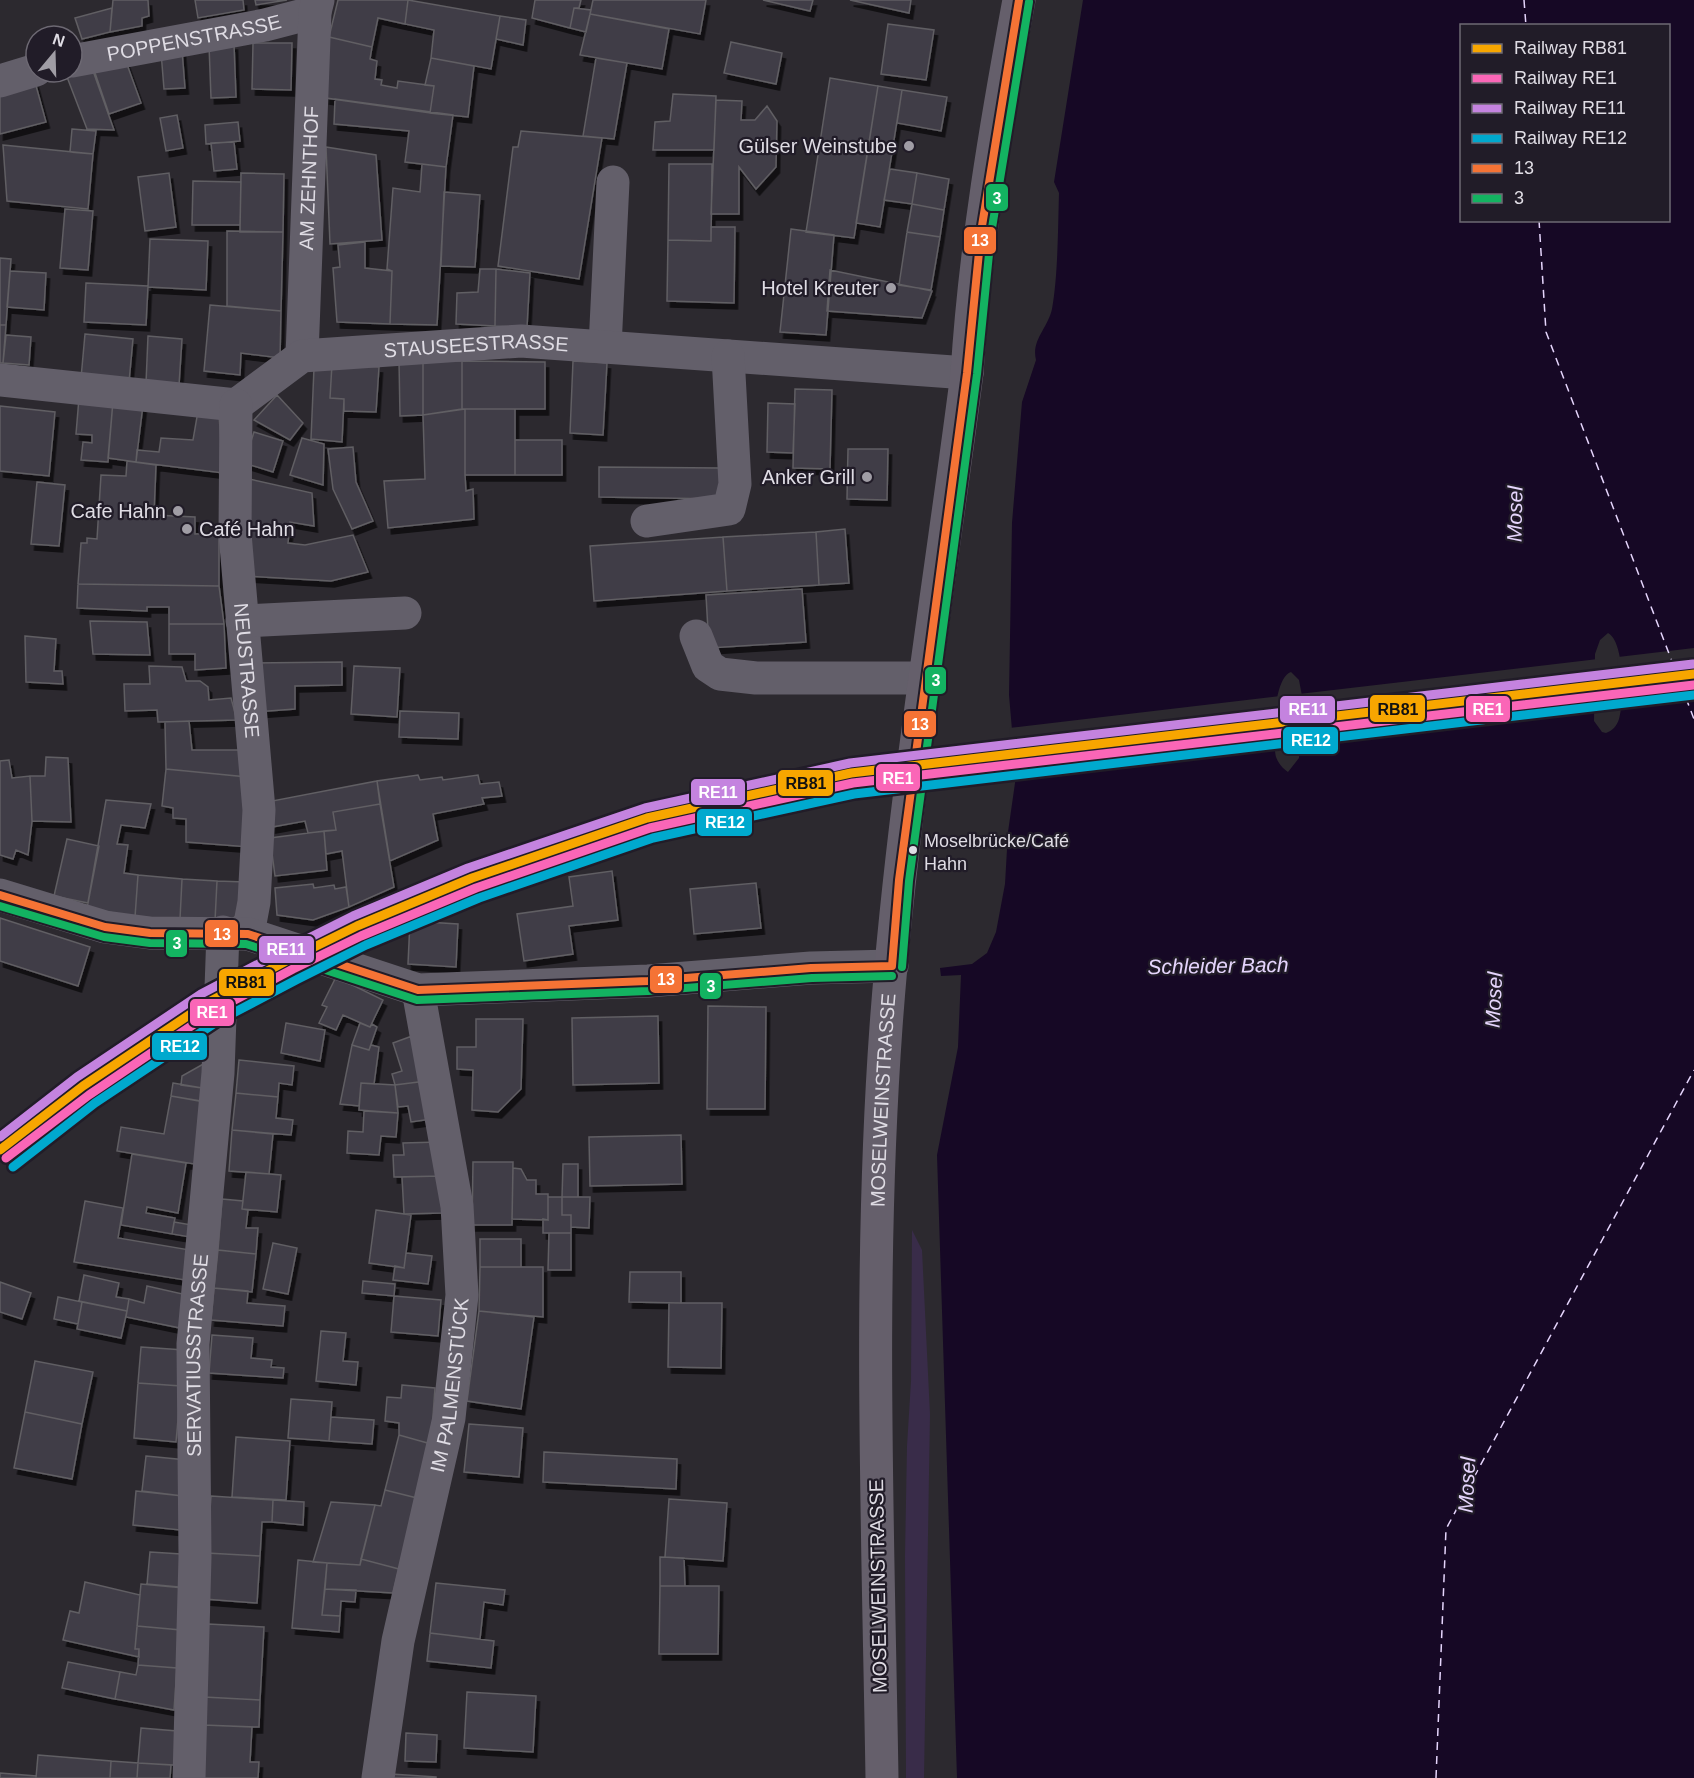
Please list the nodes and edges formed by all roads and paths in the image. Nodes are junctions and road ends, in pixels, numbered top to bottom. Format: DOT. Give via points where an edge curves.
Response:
graph roads {
  1 [pos="1019,0"];
  2 [pos="317,6"];
  3 [pos="84,59"];
  4 [pos="24,74"];
  5 [pos="0,81"];
  6 [pos="613,182"];
  7 [pos="605,347"];
  8 [pos="302,356"];
  9 [pos="728,356"];
  10 [pos="967,373"];
  11 [pos="0,380"];
  12 [pos="236,405"];
  13 [pos="647,521"];
  14 [pos="405,613"];
  15 [pos="242,621"];
  16 [pos="696,636"];
  17 [pos="926,678"];
  18 [pos="0,895"];
  19 [pos="236,933"];
  20 [pos="892,966"];
  21 [pos="417,990"];
  22 [pos="189,1778"];
  23 [pos="378,1778"];
  24 [pos="882,1778"];
  1 -- 10 [label="main road, MOSELWEINSTRASSE" via="987,173"];
  2 -- 3 [label="street, POPPENSTRASSE" via="265,26"];
  2 -- 8 [label="street, AM ZEHNTHOF"];
  4 -- 5 [label="street"];
  6 -- 7 [label="street"];
  7 -- 8 [label="street, STAUSEESTRASSE" via="521,341"];
  7 -- 9 [label="street, STAUSEESTRASSE"];
  8 -- 12 [label="street"];
  9 -- 10 [label="street, STAUSEESTRASSE"];
  9 -- 13 [label="street" via="735,484 729,509"];
  10 -- 17 [label="main road, MOSELWEINSTRASSE"];
  11 -- 12 [label="street"];
  12 -- 15 [label="street, NEUSTRASSE" via="235,534"];
  14 -- 15 [label="street"];
  15 -- 19 [label="street, NEUSTRASSE" via="259,810 254,902"];
  16 -- 17 [label="street" via="708,666 720,674 756,678"];
  17 -- 20 [label="main road, MOSELWEINSTRASSE" via="899,880"];
  18 -- 19 [label="street" via="105,927 150,933"];
  19 -- 21 [label="street"];
  19 -- 22 [label="street, SERVATIUSSTRASSE" via="218,1073 193,1344 195,1557"];
  20 -- 21 [label="street"];
  20 -- 24 [label="main road, MOSELWEINSTRASSE" via="876,1249 875,1430"];
  21 -- 23 [label="street, IM PALMENSTÜCK" via="457,1206 462,1295 449,1418 398,1641"];
}
